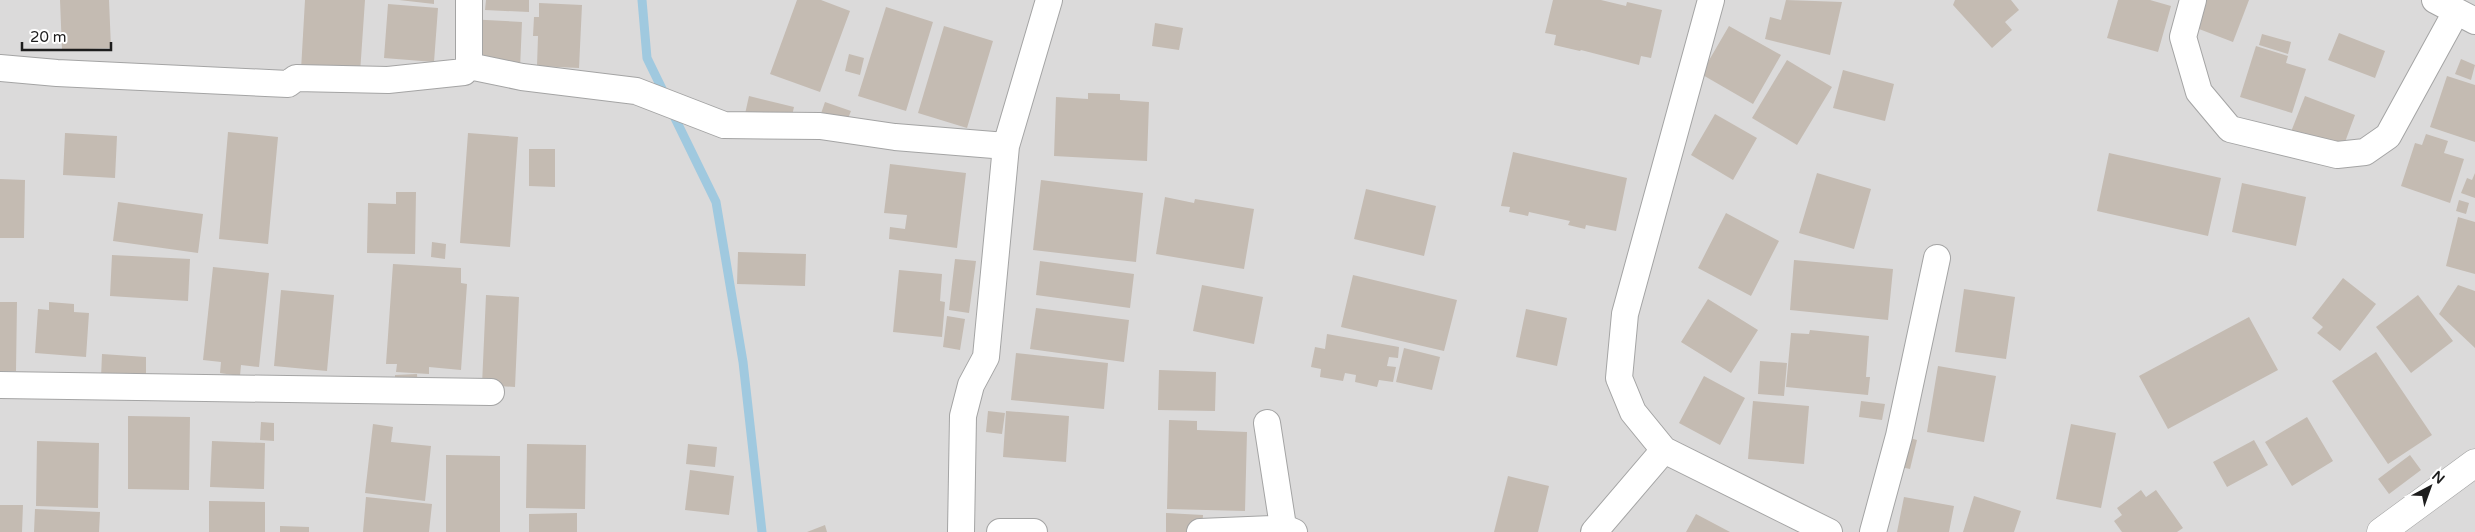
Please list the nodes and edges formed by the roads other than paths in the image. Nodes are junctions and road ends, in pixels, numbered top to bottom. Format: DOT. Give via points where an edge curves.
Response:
graph roads {
  1 [pos="469,0"];
  2 [pos="1049,0"];
  3 [pos="1712,0"];
  4 [pos="2193,0"];
  5 [pos="2455,11"];
  6 [pos="469,66"];
  7 [pos="0,68"];
  8 [pos="1006,146"];
  9 [pos="1937,258"];
  10 [pos="0,385"];
  11 [pos="491,392"];
  12 [pos="1267,423"];
  13 [pos="1664,450"];
  14 [pos="2475,463"];
  15 [pos="1272,530"];
  16 [pos="962,532"];
  17 [pos="1000,532"];
  18 [pos="1034,532"];
  19 [pos="1200,532"];
  20 [pos="1594,532"];
  21 [pos="1829,532"];
  22 [pos="1873,532"];
  23 [pos="2381,532"];
  1 -- 6 [label="street"];
  2 -- 8 [label="street"];
  3 -- 13 [label="street" via="1628,305 1619,378 1633,412"];
  4 -- 5 [label="street" via="2183,38 2199,92 2230,129 2337,155 2365,152 2388,136"];
  6 -- 7 [label="street" via="464,72 388,80 296,78 288,84"];
  6 -- 8 [label="street" via="636,91 724,125 820,126 895,137"];
  8 -- 16 [label="street" via="986,357 971,385 963,416"];
  9 -- 22 [label="street" via="1899,436"];
  10 -- 11 [label="street"];
  12 -- 15 [label="street" via="1282,520"];
  13 -- 20 [label="street"];
  13 -- 21 [label="street"];
  14 -- 23 [label="street"];
  15 -- 19 [label="street"];
  17 -- 18 [label="street"];
}
